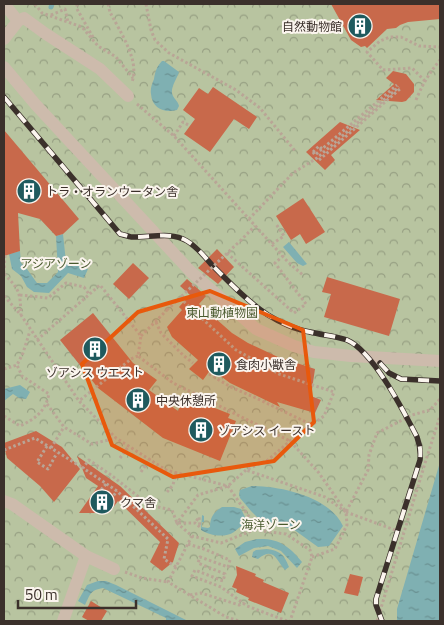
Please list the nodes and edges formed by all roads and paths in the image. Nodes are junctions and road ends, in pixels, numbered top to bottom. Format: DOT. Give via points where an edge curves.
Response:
graph roads {
  1 [pos="4,4"];
  2 [pos="34,4"];
  3 [pos="77,4"];
  4 [pos="108,4"];
  5 [pos="146,4"];
  6 [pos="50,16"];
  7 [pos="18,21"];
  8 [pos="68,22"];
  9 [pos="4,39"];
  10 [pos="98,46"];
  11 [pos="440,47"];
  12 [pos="440,60"];
  13 [pos="4,67"];
  14 [pos="134,78"];
  15 [pos="425,81"];
  16 [pos="399,87"];
  17 [pos="128,96"];
  18 [pos="416,100"];
  19 [pos="190,126"];
  20 [pos="174,136"];
  21 [pos="296,152"];
  22 [pos="249,219"];
  23 [pos="276,224"];
  24 [pos="255,226"];
  25 [pos="272,244"];
  26 [pos="227,253"];
  27 [pos="284,256"];
  28 [pos="4,257"];
  29 [pos="4,273"];
  30 [pos="304,276"];
  31 [pos="89,294"];
  32 [pos="20,295"];
  33 [pos="4,296"];
  34 [pos="180,298"];
  35 [pos="21,315"];
  36 [pos="156,322"];
  37 [pos="30,330"];
  38 [pos="141,336"];
  39 [pos="37,340"];
  40 [pos="138,356"];
  41 [pos="440,361"];
  42 [pos="193,363"];
  43 [pos="17,365"];
  44 [pos="4,369"];
  45 [pos="208,374"];
  46 [pos="440,399"];
  47 [pos="79,401"];
  48 [pos="47,404"];
  49 [pos="4,416"];
  50 [pos="440,416"];
  51 [pos="312,425"];
  52 [pos="64,427"];
  53 [pos="116,438"];
  54 [pos="290,441"];
  55 [pos="129,446"];
  56 [pos="49,447"];
  57 [pos="4,450"];
  58 [pos="58,452"];
  59 [pos="120,458"];
  60 [pos="150,459"];
  61 [pos="82,468"];
  62 [pos="246,470"];
  63 [pos="141,472"];
  64 [pos="176,472"];
  65 [pos="106,484"];
  66 [pos="228,486"];
  67 [pos="118,491"];
  68 [pos="167,492"];
  69 [pos="4,501"];
  70 [pos="346,512"];
  71 [pos="177,523"];
  72 [pos="195,523"];
  73 [pos="254,530"];
  74 [pos="404,533"];
  75 [pos="192,536"];
  76 [pos="188,544"];
  77 [pos="86,556"];
  78 [pos="312,557"];
  79 [pos="176,567"];
  80 [pos="114,569"];
  81 [pos="168,582"];
  82 [pos="190,596"];
  83 [pos="244,603"];
  84 [pos="63,621"];
  85 [pos="239,621"];
  86 [pos="288,621"];
  87 [pos="377,621"];
  1 -- 7 [label="street"];
  2 -- 6 [label="path"];
  3 -- 10 [label="path"];
  4 -- 14 [label="path" via="132,57"];
  5 -- 21 [label="path" via="155,40 169,53 236,90 260,108"];
  6 -- 8 [label="path"];
  6 -- 8 [label="path" via="65,9"];
  7 -- 9 [label="street"];
  7 -- 17 [label="street" via="24,18 100,69"];
  8 -- 10 [label="path" via="82,27"];
  10 -- 14 [label="path" via="116,57"];
  11 -- 15 [label="path" via="419,46 401,37 390,37 367,52 383,70 412,68"];
  12 -- 15 [label="path"];
  13 -- 41 [label="street" via="191,272 256,329 314,352"];
  14 -- 17 [label="path"];
  15 -- 18 [label="path"];
  16 -- 22 [label="path" via="318,159 293,173"];
  17 -- 20 [label="path"];
  19 -- 20 [label="path" via="184,122"];
  20 -- 22 [label="path"];
  22 -- 24 [label="path"];
  23 -- 25 [label="path" via="284,236"];
  24 -- 25 [label="path"];
  24 -- 26 [label="path, bridge"];
  25 -- 27 [label="path"];
  26 -- 27 [label="path" via="294,313 306,304 275,264"];
  26 -- 34 [label="path, bridge"];
  27 -- 30 [label="path"];
  28 -- 29 [label="path"];
  29 -- 32 [label="path"];
  31 -- 32 [label="path" via="84,287 66,283 48,298"];
  31 -- 38 [label="path" via="100,285"];
  31 -- 39 [label="path"];
  32 -- 35 [label="path"];
  33 -- 35 [label="path"];
  34 -- 36 [label="path, bridge"];
  34 -- 51 [label="path" via="236,350 279,374 334,392 324,416"];
  35 -- 37 [label="path"];
  36 -- 38 [label="path"];
  36 -- 42 [label="path" via="161,333"];
  37 -- 39 [label="path"];
  37 -- 43 [label="path"];
  38 -- 40 [label="path"];
  39 -- 47 [label="path"];
  40 -- 47 [label="path"];
  40 -- 54 [label="path" via="173,383"];
  43 -- 44 [label="path"];
  43 -- 48 [label="path" via="22,376 49,394"];
  45 -- 51 [label="path"];
  46 -- 70 [label="path" via="430,410 412,415 377,433 369,455 368,470"];
  47 -- 53 [label="path"];
  48 -- 49 [label="path" via="34,419 20,426"];
  48 -- 52 [label="path"];
  50 -- 74 [label="path"];
  51 -- 54 [label="path"];
  52 -- 53 [label="path" via="92,444"];
  52 -- 56 [label="path"];
  53 -- 55 [label="path"];
  54 -- 62 [label="path" via="268,460"];
  54 -- 70 [label="path" via="319,473"];
  55 -- 59 [label="path"];
  55 -- 60 [label="path"];
  56 -- 57 [label="path" via="35,438"];
  56 -- 58 [label="path"];
  56 -- 58 [label="path" via="37,462 48,469"];
  58 -- 61 [label="path"];
  60 -- 63 [label="path"];
  60 -- 64 [label="path" via="166,470"];
  61 -- 65 [label="path"];
  61 -- 71 [label="path" via="89,460 149,505 172,510"];
  62 -- 66 [label="path"];
  62 -- 70 [label="path" via="326,497"];
  64 -- 66 [label="path"];
  64 -- 68 [label="path" via="173,485"];
  65 -- 67 [label="path"];
  65 -- 67 [label="path" via="90,503 101,512"];
  66 -- 71 [label="path" via="198,494"];
  66 -- 73 [label="path" via="250,518"];
  67 -- 79 [label="path" via="168,539 164,559"];
  69 -- 77 [label="street"];
  70 -- 74 [label="path"];
  70 -- 78 [label="path" via="347,525 335,549"];
  71 -- 72 [label="path"];
  71 -- 75 [label="path"];
  73 -- 75 [label="path" via="221,543"];
  73 -- 78 [label="path" via="286,534 310,550"];
  74 -- 87 [label="path"];
  75 -- 76 [label="path"];
  76 -- 79 [label="path"];
  76 -- 83 [label="path" via="230,560 228,567 200,557 198,563 225,574 223,581 195,570 192,576 220,587"];
  77 -- 80 [label="street"];
  77 -- 84 [label="street"];
  78 -- 86 [label="path"];
  79 -- 81 [label="path"];
  80 -- 81 [label="path"];
  81 -- 82 [label="path"];
  82 -- 83 [label="path" via="201,593 239,605"];
  82 -- 85 [label="path"];
  83 -- 86 [label="path"];
}
